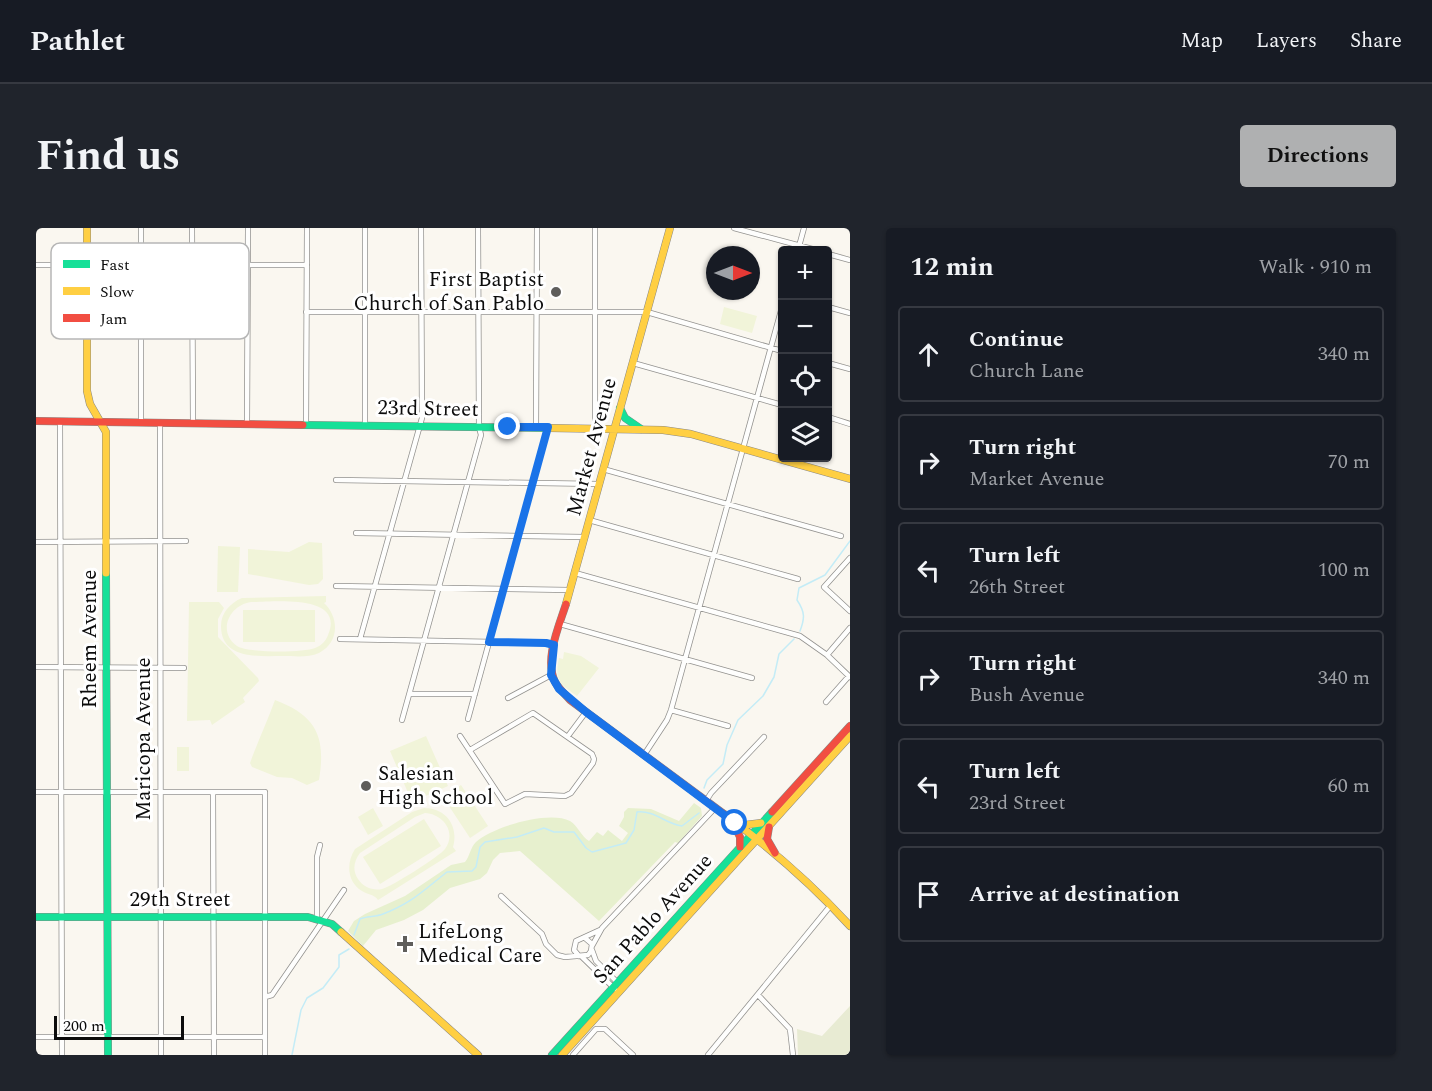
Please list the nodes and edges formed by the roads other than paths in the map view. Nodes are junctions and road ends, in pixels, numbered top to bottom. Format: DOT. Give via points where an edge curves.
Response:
graph roads {
  1 [pos="307,228"];
  2 [pos="365,228"];
  3 [pos="421,228"];
  4 [pos="478,228"];
  5 [pos="537,228"];
  6 [pos="595,228"];
  7 [pos="670,228"];
  8 [pos="734,228"];
  9 [pos="804,228"];
  10 [pos="792,246"];
  11 [pos="800,246"];
  12 [pos="832,255"];
  13 [pos="850,260"];
  14 [pos="249,265"];
  15 [pos="307,265"];
  16 [pos="832,308"];
  17 [pos="306,312"];
  18 [pos="365,312"];
  19 [pos="422,312"];
  20 [pos="477,312"];
  21 [pos="536,312"];
  22 [pos="595,312"];
  23 [pos="647,312"];
  24 [pos="850,313"];
  25 [pos="778,325"];
  26 [pos="87,339"];
  27 [pos="141,339"];
  28 [pos="192,339"];
  29 [pos="248,339"];
  30 [pos="771,348"];
  31 [pos="778,350"];
  32 [pos="633,363"];
  33 [pos="832,364"];
  34 [pos="850,369"];
  35 [pos="757,398"];
  36 [pos="88,401"];
  37 [pos="778,404"];
  38 [pos="620,408"];
  39 [pos="832,418"];
  40 [pos="36,421"];
  41 [pos="60,422"];
  42 [pos="78,422"];
  43 [pos="100,422"];
  44 [pos="141,422"];
  45 [pos="159,423"];
  46 [pos="193,423"];
  47 [pos="248,424"];
  48 [pos="306,424"];
  49 [pos="850,424"];
  50 [pos="365,425"];
  51 [pos="418,426"];
  52 [pos="479,427"];
  53 [pos="536,427"];
  54 [pos="548,427"];
  55 [pos="595,428"];
  56 [pos="614,428"];
  57 [pos="640,429"];
  58 [pos="743,449"];
  59 [pos="603,469"];
  60 [pos="850,479"];
  61 [pos="336,480"];
  62 [pos="403,481"];
  63 [pos="468,482"];
  64 [pos="533,482"];
  65 [pos="599,484"];
  66 [pos="727,504"];
  67 [pos="589,520"];
  68 [pos="356,533"];
  69 [pos="389,534"];
  70 [pos="453,535"];
  71 [pos="518,536"];
  72 [pos="841,536"];
  73 [pos="584,537"];
  74 [pos="36,542"];
  75 [pos="60,542"];
  76 [pos="106,542"];
  77 [pos="160,542"];
  78 [pos="186,542"];
  79 [pos="713,555"];
  80 [pos="850,558"];
  81 [pos="574,573"];
  82 [pos="798,579"];
  83 [pos="336,586"];
  84 [pos="374,587"];
  85 [pos="438,588"];
  86 [pos="504,588"];
  87 [pos="570,590"];
  88 [pos="699,608"];
  89 [pos="850,611"];
  90 [pos="560,624"];
  91 [pos="850,628"];
  92 [pos="340,639"];
  93 [pos="360,639"];
  94 [pos="423,640"];
  95 [pos="489,642"];
  96 [pos="554,645"];
  97 [pos="827,655"];
  98 [pos="685,660"];
  99 [pos="36,667"];
  100 [pos="61,667"];
  101 [pos="106,668"];
  102 [pos="160,668"];
  103 [pos="184,668"];
  104 [pos="551,675"];
  105 [pos="850,677"];
  106 [pos="752,678"];
  107 [pos="410,693"];
  108 [pos="474,694"];
  109 [pos="508,698"];
  110 [pos="826,702"];
  111 [pos="671,710"];
  112 [pos="586,712"];
  113 [pos="468,718"];
  114 [pos="402,720"];
  115 [pos="728,726"];
  116 [pos="850,726"];
  117 [pos="460,736"];
  118 [pos="568,736"];
  119 [pos="764,737"];
  120 [pos="847,738"];
  121 [pos="470,750"];
  122 [pos="644,755"];
  123 [pos="801,779"];
  124 [pos="36,792"];
  125 [pos="61,792"];
  126 [pos="107,792"];
  127 [pos="161,792"];
  128 [pos="213,792"];
  129 [pos="706,801"];
  130 [pos="788,804"];
  131 [pos="715,808"];
  132 [pos="734,822"];
  133 [pos="762,822"];
  134 [pos="770,825"];
  135 [pos="754,837"];
  136 [pos="320,845"];
  137 [pos="740,847"];
  138 [pos="775,854"];
  139 [pos="709,881"];
  140 [pos="344,890"];
  141 [pos="501,896"];
  142 [pos="698,905"];
  143 [pos="831,905"];
  144 [pos="107,916"];
  145 [pos="36,917"];
  146 [pos="62,917"];
  147 [pos="161,917"];
  148 [pos="213,917"];
  149 [pos="265,917"];
  150 [pos="320,919"];
  151 [pos="850,926"];
  152 [pos="602,928"];
  153 [pos="585,938"];
  154 [pos="573,946"];
  155 [pos="592,947"];
  156 [pos="557,955"];
  157 [pos="581,957"];
  158 [pos="617,987"];
  159 [pos="758,995"];
  160 [pos="265,997"];
  161 [pos="36,1036"];
  162 [pos="62,1036"];
  163 [pos="108,1037"];
  164 [pos="161,1037"];
  165 [pos="214,1037"];
  166 [pos="265,1037"];
  167 [pos="62,1055"];
  168 [pos="108,1055"];
  169 [pos="161,1055"];
  170 [pos="214,1055"];
  171 [pos="265,1055"];
  172 [pos="478,1055"];
  173 [pos="552,1055"];
  174 [pos="562,1055"];
  175 [pos="573,1055"];
  176 [pos="633,1055"];
  177 [pos="708,1055"];
  178 [pos="793,1055"];
  1 -- 15 [label="street"];
  2 -- 18 [label="street"];
  3 -- 19 [label="street"];
  4 -- 20 [label="street"];
  5 -- 21 [label="street"];
  6 -- 22 [label="street"];
  7 -- 23 [label="street, Market Avenue"];
  8 -- 10 [label="street"];
  9 -- 11 [label="street"];
  12 -- 13 [label="street"];
  14 -- 15 [label="street"];
  15 -- 17 [label="street"];
  16 -- 24 [label="street"];
  17 -- 18 [label="street"];
  17 -- 48 [label="street"];
  18 -- 19 [label="street"];
  18 -- 50 [label="street"];
  19 -- 20 [label="street"];
  19 -- 51 [label="street" via="422,418"];
  20 -- 21 [label="street"];
  20 -- 52 [label="street"];
  21 -- 22 [label="street"];
  21 -- 53 [label="street"];
  22 -- 23 [label="street"];
  22 -- 55 [label="street"];
  23 -- 30 [label="street"];
  23 -- 32 [label="street, Market Avenue"];
  25 -- 30 [label="street"];
  26 -- 36 [label="street, Rheem Avenue"];
  27 -- 44 [label="street"];
  28 -- 46 [label="street"];
  29 -- 47 [label="street"];
  30 -- 31 [label="street"];
  30 -- 35 [label="street"];
  32 -- 35 [label="street"];
  32 -- 38 [label="street, Market Avenue"];
  33 -- 34 [label="street"];
  35 -- 37 [label="street"];
  35 -- 58 [label="street"];
  36 -- 42 [label="street" via="86,414"];
  36 -- 43 [label="street, Rheem Avenue"];
  38 -- 56 [label="street, Market Avenue"];
  38 -- 57 [label="street"];
  39 -- 49 [label="street"];
  40 -- 41 [label="street, 23rd Street"];
  41 -- 42 [label="street, 23rd Street"];
  41 -- 75 [label="street"];
  42 -- 43 [label="street, 23rd Street"];
  43 -- 44 [label="street, 23rd Street"];
  43 -- 76 [label="street, Rheem Avenue" via="106,432"];
  44 -- 45 [label="street, 23rd Street"];
  45 -- 46 [label="street, 23rd Street"];
  45 -- 77 [label="street, Maricopa Avenue"];
  46 -- 47 [label="street, 23rd Street"];
  47 -- 48 [label="street, 23rd Street"];
  48 -- 50 [label="street, 23rd Street"];
  50 -- 51 [label="street, 23rd Street"];
  51 -- 52 [label="street, 23rd Street"];
  51 -- 62 [label="street"];
  52 -- 53 [label="street, 23rd Street"];
  52 -- 63 [label="street" via="481,435"];
  53 -- 54 [label="street, 23rd Street"];
  54 -- 55 [label="street, 23rd Street"];
  54 -- 64 [label="street"];
  55 -- 56 [label="street, 23rd Street"];
  56 -- 57 [label="street, 23rd Street"];
  56 -- 59 [label="street, Market Avenue"];
  57 -- 58 [label="street, 23rd Street" via="684,433"];
  58 -- 60 [label="street, 23rd Street"];
  58 -- 66 [label="street"];
  59 -- 65 [label="street, Market Avenue"];
  59 -- 66 [label="street"];
  61 -- 62 [label="street"];
  62 -- 63 [label="street"];
  62 -- 69 [label="street"];
  63 -- 64 [label="street"];
  63 -- 70 [label="street"];
  64 -- 65 [label="street"];
  64 -- 71 [label="street"];
  65 -- 67 [label="street, Market Avenue"];
  66 -- 72 [label="street"];
  66 -- 79 [label="street"];
  67 -- 73 [label="street, Market Avenue"];
  67 -- 79 [label="street"];
  68 -- 69 [label="street"];
  69 -- 70 [label="street"];
  69 -- 84 [label="street"];
  70 -- 71 [label="street"];
  70 -- 85 [label="street"];
  71 -- 73 [label="street"];
  71 -- 86 [label="street"];
  73 -- 81 [label="street, Market Avenue"];
  74 -- 75 [label="street"];
  75 -- 76 [label="street"];
  75 -- 100 [label="street"];
  76 -- 77 [label="street"];
  76 -- 101 [label="street, Rheem Avenue"];
  77 -- 78 [label="street"];
  77 -- 102 [label="street, Maricopa Avenue"];
  79 -- 82 [label="street"];
  79 -- 88 [label="street"];
  80 -- 89 [label="street" via="824,587"];
  81 -- 87 [label="street, Market Avenue"];
  81 -- 88 [label="street"];
  83 -- 84 [label="street"];
  84 -- 85 [label="street"];
  84 -- 93 [label="street"];
  85 -- 86 [label="street"];
  85 -- 94 [label="street"];
  86 -- 87 [label="street"];
  86 -- 95 [label="street"];
  87 -- 90 [label="street, Market Avenue"];
  88 -- 97 [label="street" via="800,636"];
  88 -- 98 [label="street"];
  90 -- 96 [label="street, Market Avenue"];
  90 -- 98 [label="street"];
  91 -- 97 [label="street"];
  92 -- 93 [label="street"];
  93 -- 94 [label="street"];
  94 -- 95 [label="street"];
  94 -- 107 [label="street"];
  95 -- 96 [label="street"];
  95 -- 108 [label="street"];
  96 -- 104 [label="street, Market Avenue"];
  97 -- 105 [label="street"];
  98 -- 106 [label="street"];
  98 -- 111 [label="street"];
  99 -- 100 [label="street"];
  100 -- 101 [label="street"];
  100 -- 125 [label="street"];
  101 -- 102 [label="street"];
  101 -- 126 [label="street, Rheem Avenue"];
  102 -- 103 [label="street"];
  102 -- 127 [label="street, Maricopa Avenue"];
  104 -- 109 [label="street"];
  104 -- 112 [label="street" via="559,689"];
  105 -- 110 [label="street"];
  107 -- 108 [label="street"];
  107 -- 114 [label="street"];
  108 -- 113 [label="street"];
  111 -- 115 [label="street"];
  111 -- 122 [label="street"];
  112 -- 118 [label="street"];
  112 -- 122 [label="street"];
  116 -- 120 [label="street, San Pablo Avenue"];
  117 -- 121 [label="street"];
  118 -- 121 [label="street" via="533,712"];
  118 -- 121 [label="street" via="594,759 571,794 565,796 525,794 505,804"];
  119 -- 129 [label="street"];
  120 -- 123 [label="street, San Pablo Avenue"];
  120 -- 130 [label="street, San Pablo Avenue"];
  122 -- 129 [label="street"];
  123 -- 130 [label="street"];
  123 -- 133 [label="street, San Pablo Avenue"];
  124 -- 125 [label="street"];
  125 -- 126 [label="street"];
  125 -- 146 [label="street"];
  126 -- 127 [label="street"];
  126 -- 144 [label="street, Rheem Avenue"];
  127 -- 128 [label="street"];
  127 -- 147 [label="street, Maricopa Avenue"];
  128 -- 148 [label="street"];
  128 -- 149 [label="street" via="265,792"];
  129 -- 131 [label="street"];
  130 -- 134 [label="street, San Pablo Avenue"];
  131 -- 132 [label="street"];
  131 -- 152 [label="street"];
  132 -- 133 [label="street"];
  132 -- 135 [label="street"];
  132 -- 137 [label="street"];
  133 -- 135 [label="street, San Pablo Avenue"];
  134 -- 135 [label="street, San Pablo Avenue"];
  134 -- 138 [label="street" via="767,838"];
  135 -- 137 [label="street, San Pablo Avenue"];
  135 -- 138 [label="street"];
  135 -- 142 [label="street, San Pablo Avenue"];
  136 -- 150 [label="street"];
  137 -- 139 [label="street, San Pablo Avenue"];
  138 -- 143 [label="street"];
  139 -- 142 [label="street"];
  139 -- 158 [label="street, San Pablo Avenue"];
  140 -- 150 [label="street"];
  141 -- 156 [label="street" via="542,934"];
  142 -- 158 [label="street, San Pablo Avenue"];
  143 -- 151 [label="street"];
  143 -- 159 [label="street"];
  144 -- 146 [label="street, 29th Street"];
  144 -- 147 [label="street, 29th Street"];
  144 -- 163 [label="street, Rheem Avenue"];
  145 -- 146 [label="street, 29th Street"];
  146 -- 162 [label="street"];
  147 -- 148 [label="street, 29th Street"];
  147 -- 164 [label="street, Maricopa Avenue"];
  148 -- 149 [label="street, 29th Street"];
  148 -- 165 [label="street"];
  149 -- 150 [label="street, 29th Street"];
  149 -- 160 [label="street"];
  150 -- 160 [label="street" via="272,995"];
  150 -- 172 [label="street" via="332,924"];
  152 -- 153 [label="street"];
  152 -- 155 [label="street"];
  153 -- 154 [label="street"];
  153 -- 155 [label="street"];
  154 -- 156 [label="street" via="570,952"];
  154 -- 157 [label="street"];
  155 -- 157 [label="street" via="588,955"];
  155 -- 158 [label="street" via="596,961"];
  156 -- 157 [label="street"];
  157 -- 158 [label="street"];
  158 -- 173 [label="street, San Pablo Avenue"];
  158 -- 174 [label="street, San Pablo Avenue"];
  159 -- 177 [label="street"];
  159 -- 178 [label="street" via="790,1029"];
  160 -- 166 [label="street"];
  161 -- 162 [label="street"];
  162 -- 163 [label="street"];
  162 -- 167 [label="street"];
  163 -- 164 [label="street"];
  163 -- 168 [label="street, Rheem Avenue"];
  164 -- 165 [label="street"];
  164 -- 169 [label="street, Maricopa Avenue"];
  165 -- 166 [label="street"];
  165 -- 170 [label="street"];
  166 -- 171 [label="street"];
  175 -- 176 [label="street" via="601,1028"];
}
